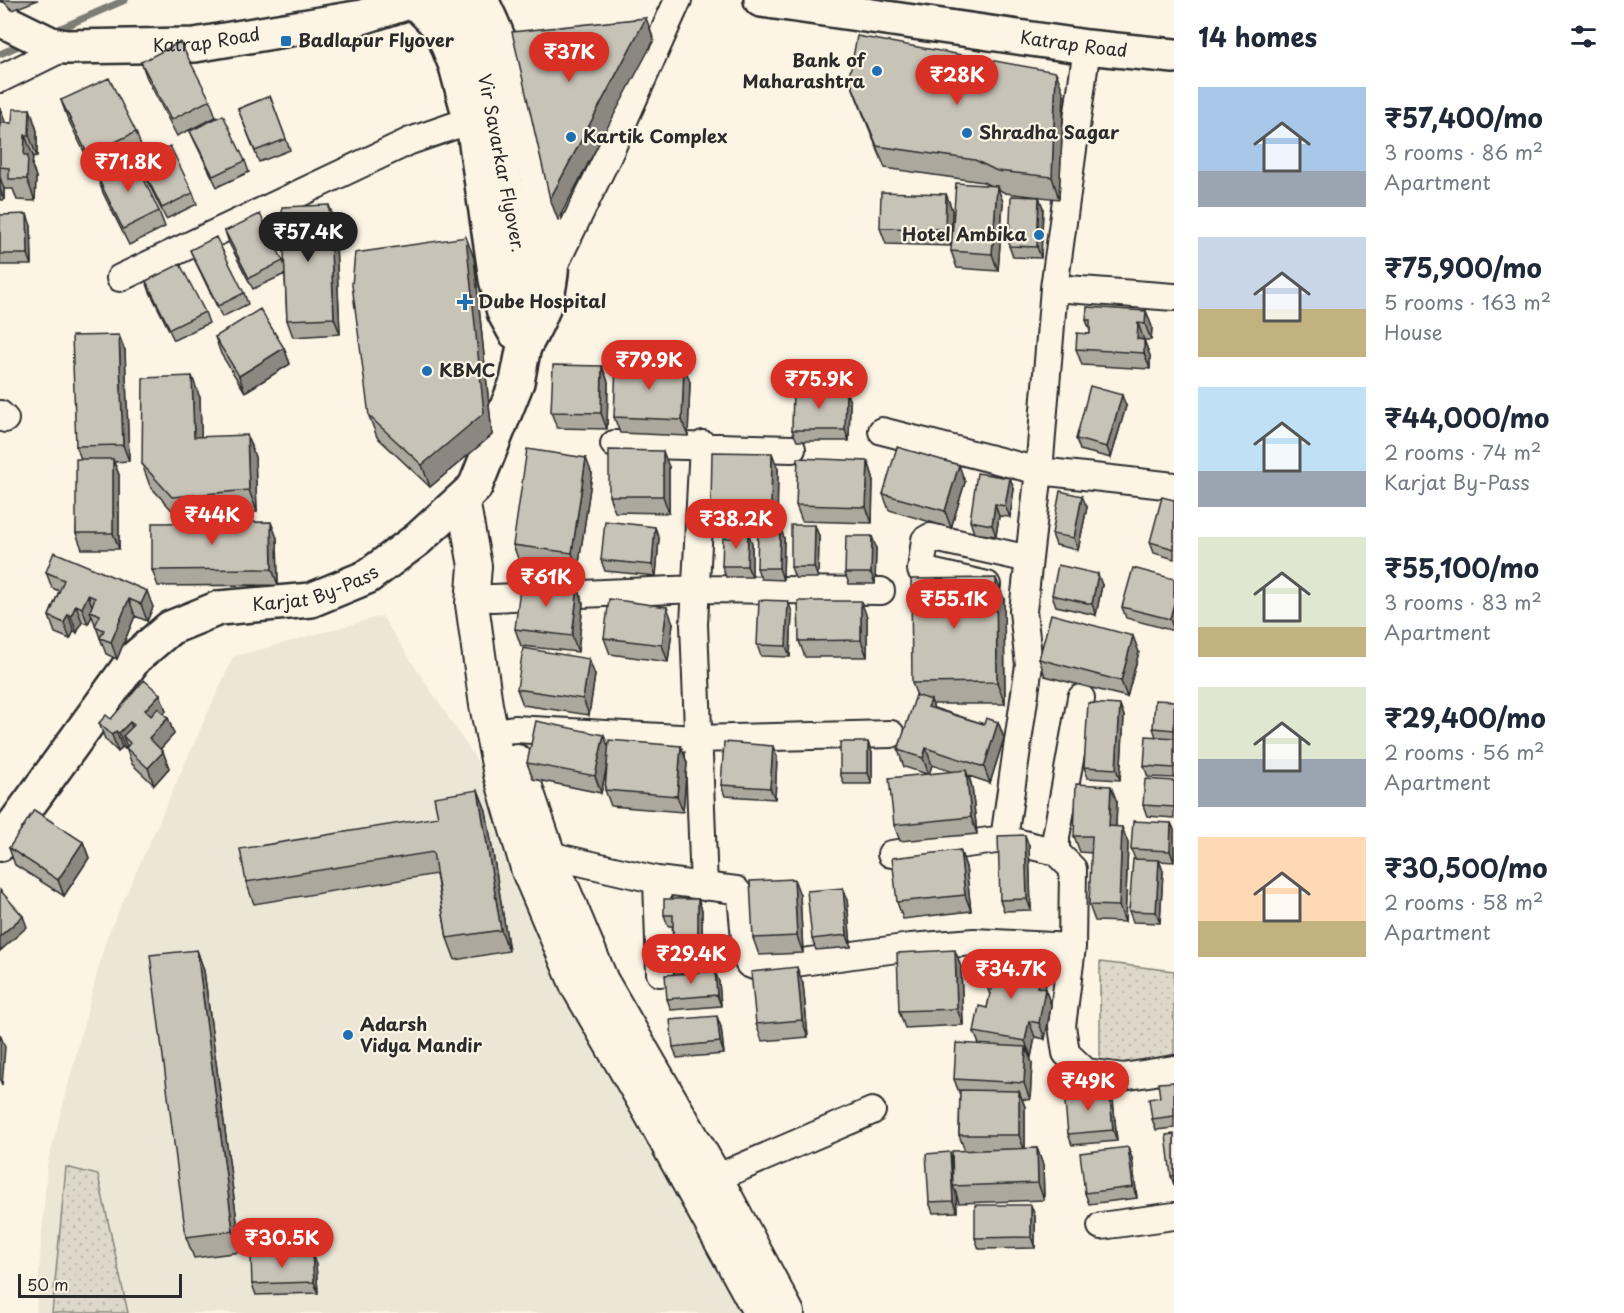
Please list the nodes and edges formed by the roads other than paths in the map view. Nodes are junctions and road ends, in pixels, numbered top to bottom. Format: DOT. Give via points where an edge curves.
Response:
graph roads {
  1 [pos="414,0"];
  2 [pos="446,0"];
  3 [pos="481,0"];
  4 [pos="678,0"];
  5 [pos="761,0"];
  6 [pos="0,19"];
  7 [pos="58,46"];
  8 [pos="1087,47"];
  9 [pos="1174,56"];
  10 [pos="0,79"];
  11 [pos="471,120"];
  12 [pos="536,267"];
  13 [pos="120,278"];
  14 [pos="1053,288"];
  15 [pos="1174,297"];
  16 [pos="524,346"];
  17 [pos="882,430"];
  18 [pos="614,444"];
  19 [pos="703,444"];
  20 [pos="792,449"];
  21 [pos="1040,471"];
  22 [pos="1174,486"];
  23 [pos="463,500"];
  24 [pos="1029,559"];
  25 [pos="475,566"];
  26 [pos="987,585"];
  27 [pos="696,589"];
  28 [pos="881,591"];
  29 [pos="492,598"];
  30 [pos="1081,698"];
  31 [pos="507,730"];
  32 [pos="891,734"];
  33 [pos="698,739"];
  34 [pos="1004,839"];
  35 [pos="0,844"];
  36 [pos="1056,852"];
  37 [pos="891,854"];
  38 [pos="537,858"];
  39 [pos="657,880"];
  40 [pos="704,887"];
  41 [pos="1072,946"];
  42 [pos="660,973"];
  43 [pos="1174,1069"];
  44 [pos="872,1111"];
  45 [pos="716,1178"];
  46 [pos="1174,1216"];
  47 [pos="1101,1226"];
  48 [pos="760,1313"];
  49 [pos="788,1313"];
  1 -- 7 [label="main road, Katrap Road" via="362,16 195,45"];
  1 -- 11 [label="main road" via="441,28"];
  2 -- 12 [label="main road, Vir Savarkar Flyover." via="482,61"];
  3 -- 12 [label="main road" via="516,87 539,181"];
  4 -- 12 [label="street" via="609,154"];
  5 -- 8 [label="main road, Katrap Road"];
  6 -- 7 [label="main road, Katrap Road"];
  7 -- 10 [label="street"];
  8 -- 9 [label="main road, Katrap Road"];
  8 -- 14 [label="street"];
  11 -- 13 [label="street" via="410,141"];
  11 -- 16 [label="main road" via="495,279 504,312"];
  12 -- 16 [label="main road, Karjat By-Pass"];
  14 -- 15 [label="street"];
  14 -- 21 [label="street"];
  16 -- 23 [label="main road, Karjat By-Pass" via="517,382 475,487"];
  17 -- 21 [label="street"];
  18 -- 19 [label="street"];
  19 -- 20 [label="street"];
  19 -- 27 [label="street"];
  21 -- 22 [label="street"];
  21 -- 24 [label="street"];
  23 -- 25 [label="street"];
  23 -- 35 [label="main road, Karjat By-Pass" via="367,577 311,600 219,608 170,628 135,658"];
  24 -- 26 [label="street" via="930,537 925,540 921,570"];
  24 -- 34 [label="street" via="1023,611 1029,665"];
  25 -- 29 [label="street"];
  25 -- 38 [label="street" via="472,604 500,774"];
  27 -- 28 [label="street"];
  27 -- 29 [label="street"];
  27 -- 33 [label="street"];
  29 -- 31 [label="street"];
  30 -- 36 [label="street"];
  31 -- 33 [label="street"];
  31 -- 38 [label="street"];
  32 -- 33 [label="street"];
  33 -- 40 [label="street"];
  34 -- 36 [label="street"];
  34 -- 37 [label="street"];
  36 -- 41 [label="street" via="1073,869"];
  38 -- 39 [label="street"];
  38 -- 45 [label="street" via="602,981"];
  38 -- 48 [label="street" via="577,986"];
  39 -- 40 [label="street"];
  39 -- 42 [label="street"];
  40 -- 41 [label="street" via="739,892 747,960 759,968 975,942"];
  41 -- 43 [label="street" via="1062,1026 1066,1053 1086,1072 1123,1077"];
  44 -- 45 [label="street"];
  45 -- 49 [label="street"];
  46 -- 47 [label="street"];
}
